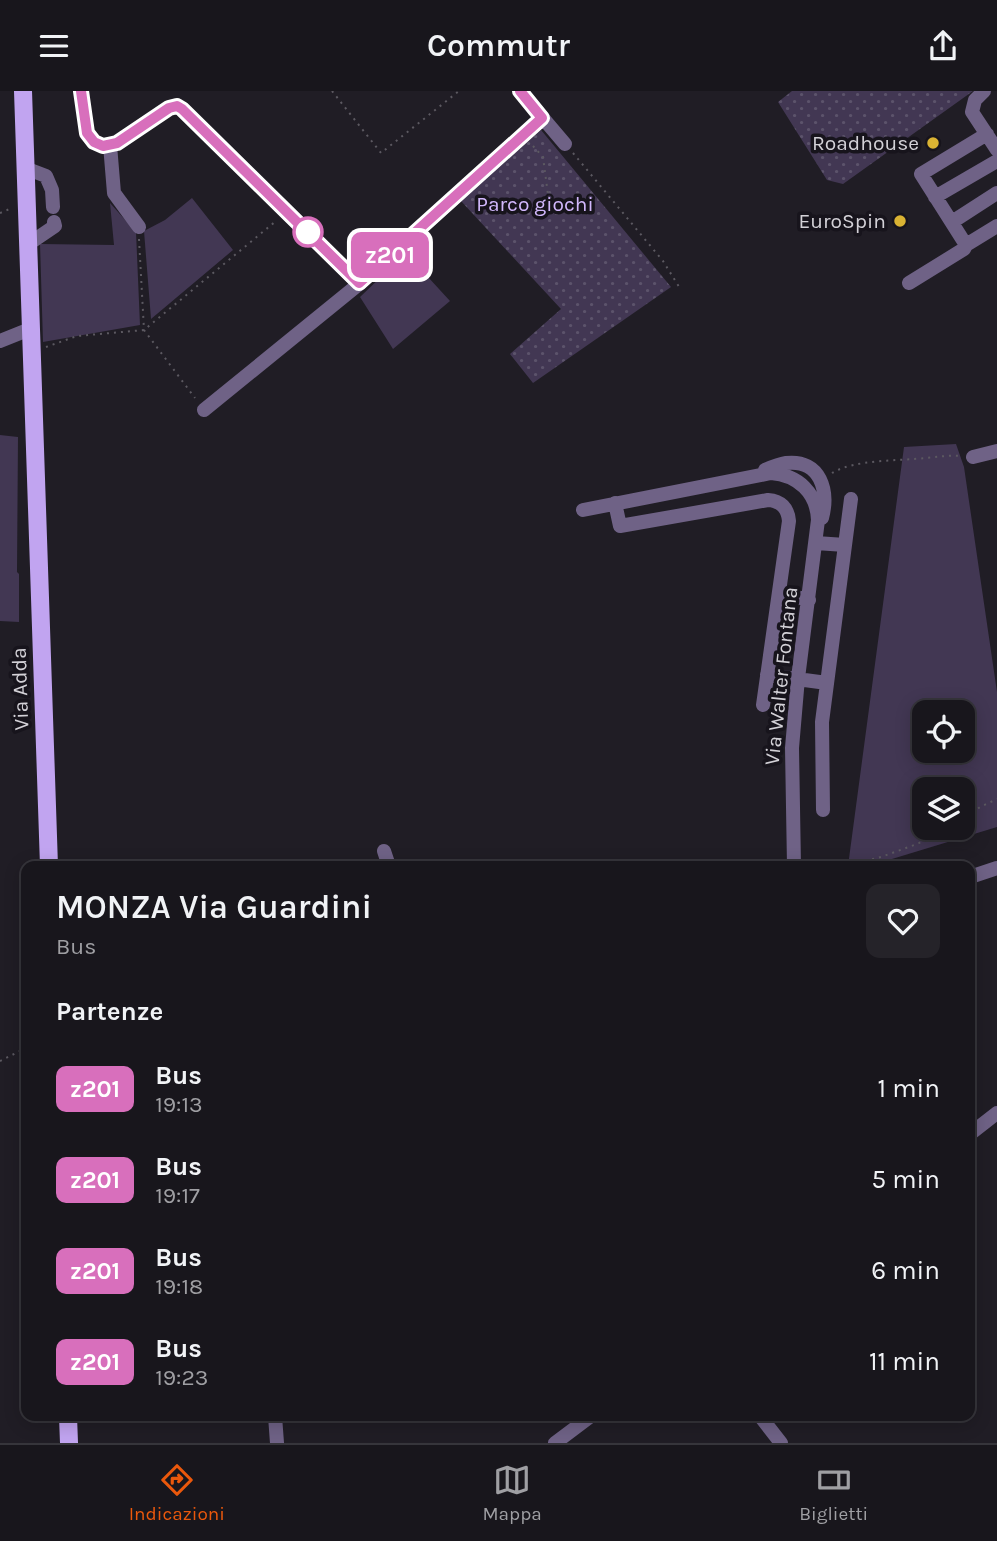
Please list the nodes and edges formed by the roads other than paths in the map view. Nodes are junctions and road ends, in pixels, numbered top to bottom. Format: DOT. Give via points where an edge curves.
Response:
graph roads {
  1 [pos="23,91"];
  2 [pos="81,91"];
  3 [pos="520,91"];
  4 [pos="984,91"];
  5 [pos="542,118"];
  6 [pos="987,134"];
  7 [pos="565,143"];
  8 [pos="110,145"];
  9 [pos="997,149"];
  10 [pos="997,161"];
  11 [pos="25,168"];
  12 [pos="997,193"];
  13 [pos="936,197"];
  14 [pos="951,222"];
  15 [pos="139,226"];
  16 [pos="997,226"];
  17 [pos="27,245"];
  18 [pos="966,245"];
  19 [pos="359,283"];
  20 [pos="909,283"];
  21 [pos="30,329"];
  22 [pos="0,341"];
  23 [pos="204,410"];
  24 [pos="997,451"];
  25 [pos="973,457"];
  26 [pos="750,477"];
  27 [pos="851,499"];
  28 [pos="615,503"];
  29 [pos="583,510"];
  30 [pos="817,538"];
  31 [pos="845,545"];
  32 [pos="780,593"];
  33 [pos="809,600"];
  34 [pos="767,675"];
  35 [pos="797,678"];
  36 [pos="827,683"];
  37 [pos="763,705"];
  38 [pos="823,810"];
  39 [pos="384,851"];
  40 [pos="50,861"];
  41 [pos="387,861"];
  42 [pos="794,861"];
  43 [pos="997,868"];
  44 [pos="975,875"];
  45 [pos="997,1113"];
  46 [pos="975,1130"];
  47 [pos="68,1421"];
  48 [pos="275,1421"];
  49 [pos="585,1421"];
  50 [pos="764,1421"];
  51 [pos="69,1443"];
  52 [pos="277,1443"];
  53 [pos="555,1443"];
  54 [pos="781,1443"];
  1 -- 11 [label="main road, Via Adda"];
  2 -- 8 [label="street" via="87,133 99,144"];
  3 -- 5 [label="street"];
  4 -- 6 [label="street" via="972,110"];
  5 -- 7 [label="street"];
  5 -- 19 [label="street"];
  6 -- 9 [label="street"];
  6 -- 13 [label="street" via="921,174"];
  8 -- 15 [label="street" via="114,193"];
  8 -- 19 [label="street" via="166,110 180,107"];
  10 -- 13 [label="street"];
  11 -- 17 [label="main road, Via Adda"];
  11 -- 17 [label="street" via="46,176 55,226"];
  12 -- 14 [label="street"];
  13 -- 14 [label="street"];
  14 -- 18 [label="street"];
  16 -- 18 [label="street"];
  17 -- 21 [label="main road, Via Adda"];
  18 -- 20 [label="street"];
  19 -- 23 [label="street"];
  21 -- 22 [label="street"];
  21 -- 40 [label="main road, Via Adda"];
  24 -- 25 [label="street"];
  26 -- 28 [label="street, Via Walter Fontana"];
  26 -- 30 [label="street, Via Walter Fontana" via="779,474 801,483 816,505"];
  26 -- 30 [label="street, Via Walter Fontana" via="791,463 816,473 825,492"];
  27 -- 31 [label="street"];
  28 -- 29 [label="street, Via Walter Fontana"];
  28 -- 32 [label="street" via="620,526 768,500 780,503 789,519"];
  30 -- 31 [label="street"];
  30 -- 33 [label="street, Via Walter Fontana"];
  31 -- 36 [label="street"];
  32 -- 33 [label="street"];
  32 -- 34 [label="street"];
  33 -- 35 [label="street, Via Walter Fontana"];
  34 -- 35 [label="street"];
  34 -- 37 [label="street"];
  35 -- 36 [label="street"];
  35 -- 42 [label="street, Via Walter Fontana" via="792,748"];
  36 -- 38 [label="street" via="822,722"];
  39 -- 41 [label="street"];
  43 -- 44 [label="street"];
  45 -- 46 [label="street"];
  47 -- 51 [label="main road"];
  48 -- 52 [label="street"];
  49 -- 53 [label="street"];
  50 -- 54 [label="street"];
}
